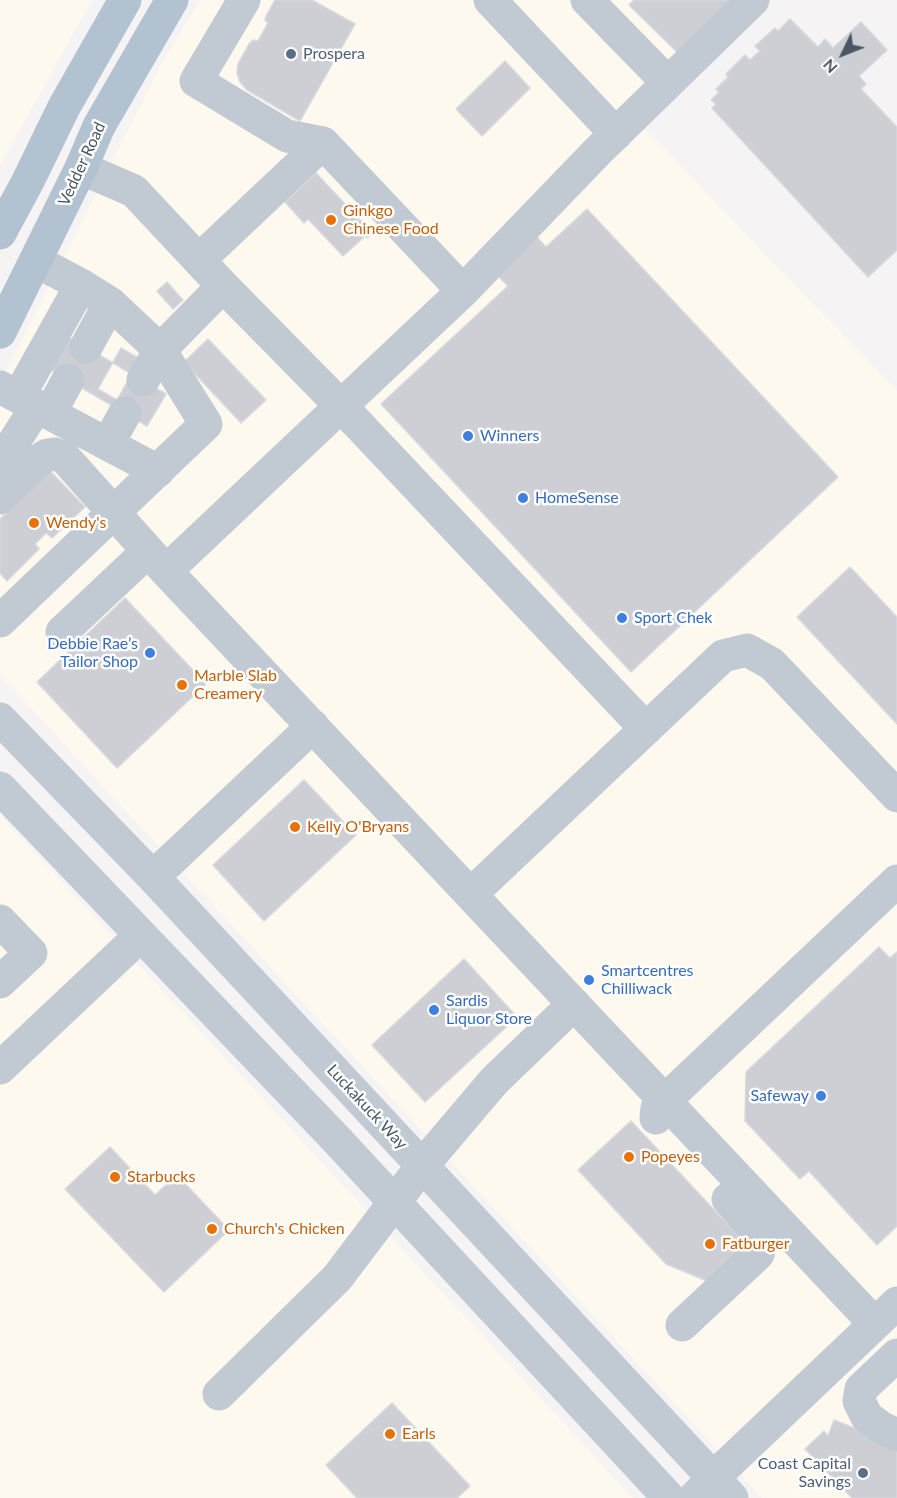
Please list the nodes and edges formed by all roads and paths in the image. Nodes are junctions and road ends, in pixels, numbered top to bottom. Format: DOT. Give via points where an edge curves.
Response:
graph roads {
  1 [pos="125,0"];
  2 [pos="172,0"];
  3 [pos="244,0"];
  4 [pos="490,0"];
  5 [pos="587,0"];
  6 [pos="753,0"];
  7 [pos="668,83"];
  8 [pos="616,134"];
  9 [pos="314,152"];
  10 [pos="81,168"];
  11 [pos="0,233"];
  12 [pos="396,245"];
  13 [pos="199,260"];
  14 [pos="36,261"];
  15 [pos="81,285"];
  16 [pos="223,286"];
  17 [pos="463,291"];
  18 [pos="110,303"];
  19 [pos="0,332"];
  20 [pos="86,347"];
  21 [pos="160,350"];
  22 [pos="68,380"];
  23 [pos="143,381"];
  24 [pos="26,400"];
  25 [pos="341,406"];
  26 [pos="125,413"];
  27 [pos="108,444"];
  28 [pos="0,464"];
  29 [pos="158,471"];
  30 [pos="0,498"];
  31 [pos="113,514"];
  32 [pos="157,561"];
  33 [pos="0,621"];
  34 [pos="62,632"];
  35 [pos="0,719"];
  36 [pos="313,726"];
  37 [pos="646,729"];
  38 [pos="0,788"];
  39 [pos="897,796"];
  40 [pos="153,877"];
  41 [pos="897,881"];
  42 [pos="471,894"];
  43 [pos="0,921"];
  44 [pos="140,936"];
  45 [pos="0,982"];
  46 [pos="574,1004"];
  47 [pos="0,1068"];
  48 [pos="665,1100"];
  49 [pos="422,1166"];
  50 [pos="394,1203"];
  51 [pos="886,1313"];
  52 [pos="682,1325"];
  53 [pos="897,1355"];
  54 [pos="219,1394"];
  55 [pos="897,1435"];
  56 [pos="713,1491"];
  57 [pos="669,1498"];
  1 -- 11 [label="main road" via="64,107"];
  2 -- 10 [label="main road, Vedder Road" via="99,126"];
  3 -- 9 [label="street" via="196,81"];
  4 -- 8 [label="street"];
  5 -- 7 [label="street"];
  6 -- 7 [label="street"];
  7 -- 8 [label="street"];
  8 -- 17 [label="street"];
  9 -- 12 [label="street"];
  9 -- 13 [label="street"];
  9 -- 17 [label="street"];
  10 -- 13 [label="street" via="134,191"];
  10 -- 14 [label="main road, Vedder Road"];
  13 -- 16 [label="street"];
  14 -- 15 [label="street"];
  14 -- 19 [label="main road, Vedder Road"];
  15 -- 18 [label="street"];
  15 -- 24 [label="street"];
  16 -- 21 [label="street"];
  16 -- 25 [label="street"];
  17 -- 25 [label="street"];
  18 -- 20 [label="street"];
  18 -- 21 [label="street"];
  21 -- 23 [label="street"];
  21 -- 29 [label="street" via="206,424"];
  22 -- 24 [label="street"];
  24 -- 27 [label="street"];
  24 -- 28 [label="street"];
  25 -- 32 [label="street"];
  25 -- 37 [label="street"];
  26 -- 27 [label="street"];
  27 -- 29 [label="street"];
  29 -- 31 [label="street"];
  30 -- 31 [label="street" via="38,461 55,454 65,459"];
  31 -- 32 [label="street"];
  31 -- 33 [label="street"];
  32 -- 34 [label="street"];
  32 -- 36 [label="street"];
  35 -- 40 [label="street, Luckakuck Way"];
  36 -- 40 [label="street"];
  36 -- 42 [label="street"];
  37 -- 39 [label="street" via="723,656 747,650 772,664"];
  37 -- 42 [label="street"];
  38 -- 44 [label="street"];
  40 -- 49 [label="street, Luckakuck Way"];
  41 -- 48 [label="street"];
  42 -- 46 [label="street"];
  43 -- 45 [label="street" via="31,953"];
  44 -- 47 [label="street"];
  44 -- 50 [label="street"];
  46 -- 48 [label="street"];
  46 -- 49 [label="street" via="494,1081"];
  48 -- 51 [label="street"];
  48 -- 52 [label="street" via="657,1108 660,1126 754,1227 761,1243 758,1254"];
  49 -- 50 [label="street"];
  49 -- 56 [label="street, Luckakuck Way"];
  50 -- 54 [label="street" via="337,1278"];
  50 -- 57 [label="street"];
  51 -- 56 [label="street"];
  53 -- 55 [label="street" via="861,1389 860,1401 867,1417"];
}
